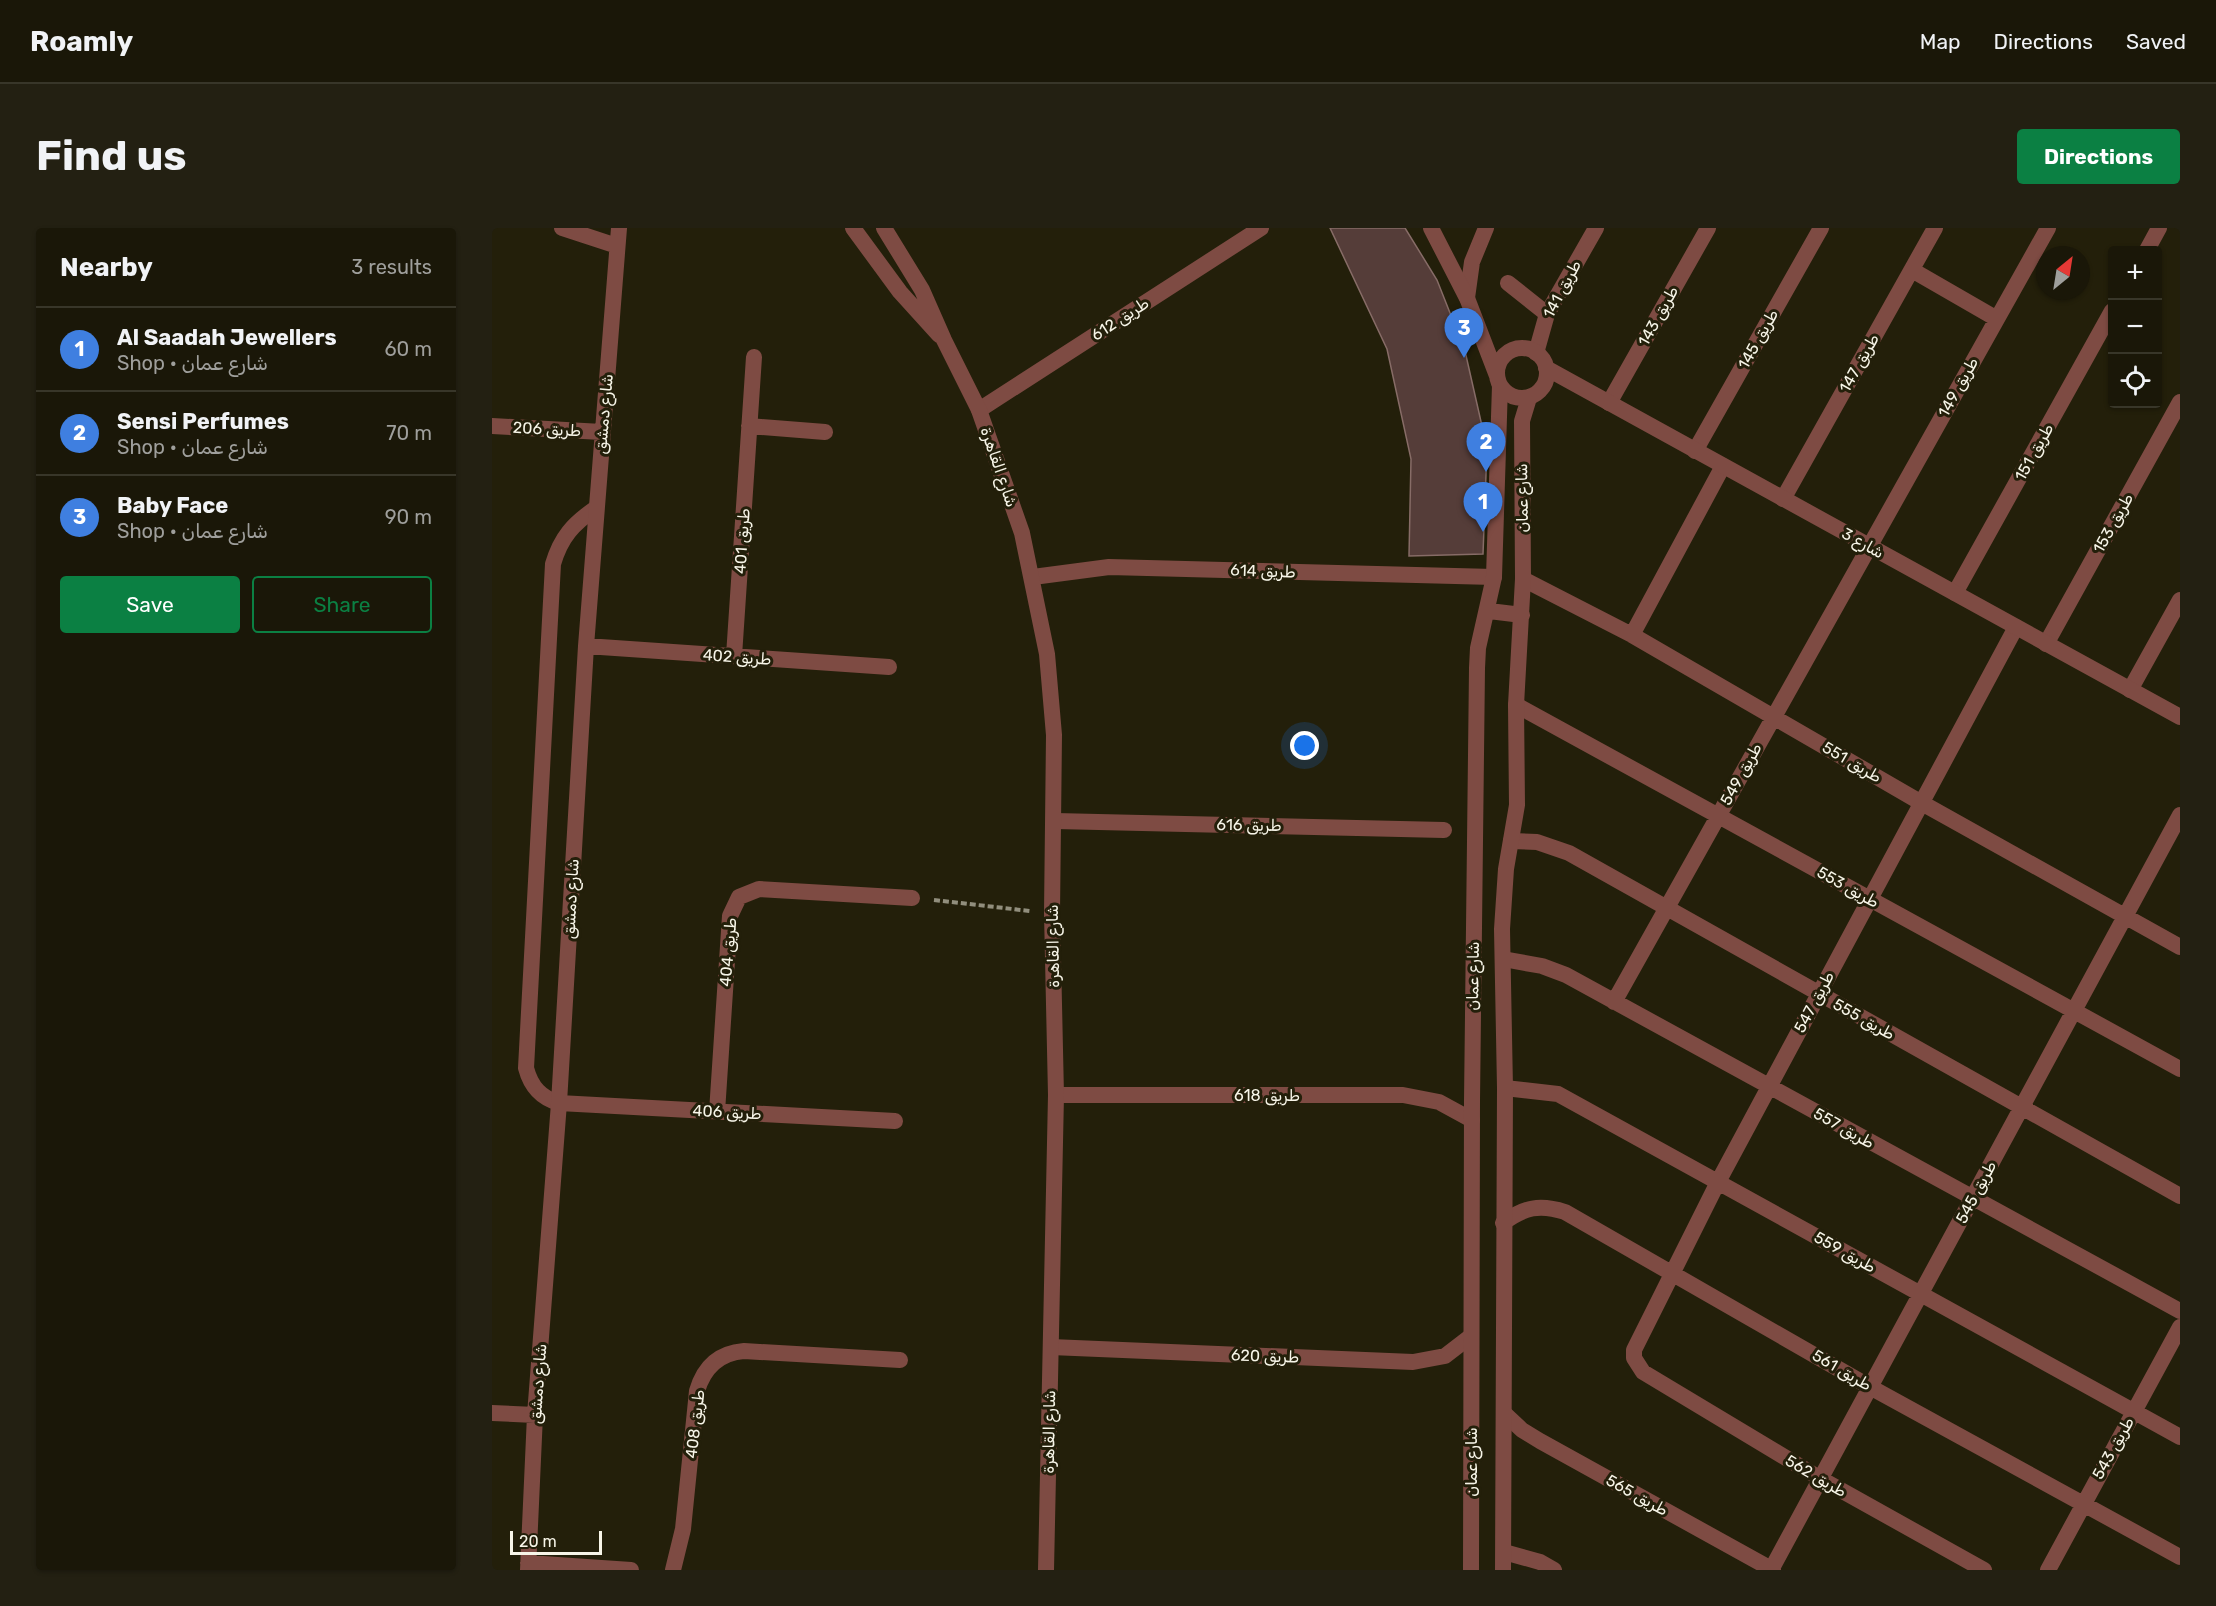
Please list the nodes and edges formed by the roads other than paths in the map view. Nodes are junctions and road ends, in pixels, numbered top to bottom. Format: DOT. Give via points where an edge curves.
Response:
graph roads {
  1 [pos="562,228"];
  2 [pos="619,228"];
  3 [pos="854,228"];
  4 [pos="884,228"];
  5 [pos="1261,228"];
  6 [pos="1431,228"];
  7 [pos="1486,228"];
  8 [pos="1596,228"];
  9 [pos="1708,228"];
  10 [pos="1821,228"];
  11 [pos="1935,228"];
  12 [pos="2048,228"];
  13 [pos="2159,228"];
  14 [pos="617,246"];
  15 [pos="2149,246"];
  16 [pos="1912,270"];
  17 [pos="1508,283"];
  18 [pos="1467,298"];
  19 [pos="1547,314"];
  20 [pos="2108,318"];
  21 [pos="1997,320"];
  22 [pos="944,340"];
  23 [pos="1536,353"];
  24 [pos="754,357"];
  25 [pos="1546,368"];
  26 [pos="1498,380"];
  27 [pos="1529,398"];
  28 [pos="2180,402"];
  29 [pos="1609,403"];
  30 [pos="979,410"];
  31 [pos="492,426"];
  32 [pos="749,426"];
  33 [pos="602,432"];
  34 [pos="825,432"];
  35 [pos="1695,450"];
  36 [pos="1723,466"];
  37 [pos="1783,499"];
  38 [pos="596,508"];
  39 [pos="1868,546"];
  40 [pos="1033,577"];
  41 [pos="1494,577"];
  42 [pos="1523,579"];
  43 [pos="1955,593"];
  44 [pos="2180,600"];
  45 [pos="1489,611"];
  46 [pos="1522,615"];
  47 [pos="2016,627"];
  48 [pos="1632,635"];
  49 [pos="2046,644"];
  50 [pos="586,646"];
  51 [pos="734,657"];
  52 [pos="889,668"];
  53 [pos="2130,690"];
  54 [pos="1516,705"];
  55 [pos="1773,716"];
  56 [pos="2180,717"];
  57 [pos="1920,802"];
  58 [pos="1718,815"];
  59 [pos="2180,815"];
  60 [pos="1055,820"];
  61 [pos="1444,830"];
  62 [pos="1511,842"];
  63 [pos="912,898"];
  64 [pos="1869,898"];
  65 [pos="1667,907"];
  66 [pos="2125,916"];
  67 [pos="2180,947"];
  68 [pos="1503,959"];
  69 [pos="1818,993"];
  70 [pos="1614,1002"];
  71 [pos="2074,1011"];
  72 [pos="2180,1069"];
  73 [pos="1769,1086"];
  74 [pos="1505,1088"];
  75 [pos="1056,1095"];
  76 [pos="560,1103"];
  77 [pos="2022,1107"];
  78 [pos="717,1112"];
  79 [pos="1472,1120"];
  80 [pos="895,1121"];
  81 [pos="1718,1182"];
  82 [pos="2180,1196"];
  83 [pos="1972,1198"];
  84 [pos="1503,1223"];
  85 [pos="1673,1272"];
  86 [pos="1921,1294"];
  87 [pos="2180,1311"];
  88 [pos="2180,1327"];
  89 [pos="1471,1336"];
  90 [pos="1051,1347"];
  91 [pos="900,1360"];
  92 [pos="1651,1377"];
  93 [pos="1870,1387"];
  94 [pos="2133,1411"];
  95 [pos="492,1413"];
  96 [pos="1505,1414"];
  97 [pos="535,1415"];
  98 [pos="2180,1437"];
  99 [pos="1821,1479"];
  100 [pos="2082,1504"];
  101 [pos="1504,1552"];
  102 [pos="2180,1557"];
  103 [pos="528,1567"];
  104 [pos="631,1570"];
  105 [pos="673,1570"];
  106 [pos="1046,1570"];
  107 [pos="1471,1570"];
  108 [pos="1503,1570"];
  109 [pos="1554,1570"];
  110 [pos="1772,1570"];
  111 [pos="1984,1570"];
  112 [pos="2048,1570"];
  1 -- 14 [label="street"];
  2 -- 14 [label="street, شارع دمشق"];
  3 -- 22 [label="street, شارع القاهرة" via="900,292"];
  4 -- 22 [label="street, شارع القاهرة" via="922,290"];
  5 -- 30 [label="street, طريق 612"];
  6 -- 18 [label="street, شارع عمان"];
  7 -- 18 [label="street" via="1472,262"];
  8 -- 19 [label="street, طريق 141"];
  9 -- 29 [label="street, طريق 143"];
  10 -- 35 [label="street, طريق 145"];
  11 -- 16 [label="street, طريق 147"];
  12 -- 21 [label="street, طريق 149"];
  13 -- 15 [label="street"];
  14 -- 33 [label="street, شارع دمشق"];
  16 -- 21 [label="street"];
  16 -- 37 [label="street, طريق 147"];
  17 -- 19 [label="street"];
  18 -- 26 [label="street, شارع عمان"];
  19 -- 23 [label="street, طريق 141"];
  20 -- 43 [label="street, طريق 151"];
  21 -- 39 [label="street, طريق 149"];
  22 -- 30 [label="street, شارع القاهرة"];
  23 -- 25 [label="street"];
  23 -- 26 [label="street" via="1527,349 1509,352 1502,358"];
  24 -- 32 [label="street, طريق 401"];
  25 -- 27 [label="street" via="1545,383"];
  25 -- 29 [label="street, شارع 3"];
  26 -- 27 [label="street" via="1512,396"];
  26 -- 41 [label="street, شارع عمان"];
  27 -- 42 [label="street, شارع عمان" via="1522,421"];
  28 -- 49 [label="street, طريق 153"];
  29 -- 35 [label="street, شارع 3"];
  30 -- 40 [label="street, شارع القاهرة" via="1022,533"];
  31 -- 33 [label="street, طريق 206"];
  32 -- 34 [label="street"];
  32 -- 51 [label="street, طريق 401"];
  33 -- 38 [label="street, شارع دمشق"];
  35 -- 36 [label="street, شارع 3"];
  36 -- 37 [label="street, شارع 3"];
  36 -- 48 [label="street"];
  37 -- 39 [label="street, شارع 3"];
  38 -- 50 [label="street, شارع دمشق"];
  38 -- 76 [label="street" via="573,524 553,564 526,1068 542,1096"];
  39 -- 43 [label="street, شارع 3"];
  39 -- 55 [label="street, طريق 549"];
  40 -- 41 [label="street, طريق 614" via="1109,567"];
  40 -- 60 [label="street, شارع القاهرة" via="1047,654 1054,735"];
  41 -- 45 [label="street, شارع عمان"];
  42 -- 46 [label="street, شارع عمان"];
  42 -- 48 [label="street, طريق 551"];
  43 -- 47 [label="street, شارع 3"];
  44 -- 53 [label="street"];
  45 -- 46 [label="street"];
  45 -- 79 [label="street, شارع عمان" via="1478,648 1477,668"];
  46 -- 54 [label="street, شارع عمان"];
  47 -- 49 [label="street, شارع 3"];
  47 -- 57 [label="street, طريق 547"];
  48 -- 55 [label="street, طريق 551"];
  49 -- 53 [label="street, شارع 3"];
  50 -- 51 [label="street, طريق 402"];
  50 -- 76 [label="street, شارع دمشق"];
  51 -- 52 [label="street, طريق 402"];
  53 -- 56 [label="street, شارع 3"];
  54 -- 58 [label="street, طريق 553"];
  54 -- 62 [label="street, شارع عمان" via="1517,805"];
  55 -- 57 [label="street, طريق 551"];
  55 -- 58 [label="street, طريق 549"];
  57 -- 64 [label="street, طريق 547"];
  57 -- 66 [label="street, طريق 551"];
  58 -- 64 [label="street, طريق 553"];
  58 -- 65 [label="street, طريق 549"];
  59 -- 66 [label="street, طريق 545"];
  60 -- 61 [label="street, طريق 616"];
  60 -- 75 [label="street, شارع القاهرة" via="1052,913"];
  62 -- 65 [label="street, طريق 555" via="1537,842 1569,853"];
  62 -- 68 [label="street, شارع عمان" via="1504,900"];
  63 -- 78 [label="street, طريق 404" via="759,889 739,897 730,916"];
  64 -- 69 [label="street, طريق 547"];
  64 -- 71 [label="street, طريق 553"];
  65 -- 69 [label="street, طريق 555"];
  65 -- 70 [label="street, طريق 549"];
  66 -- 67 [label="street, طريق 551"];
  66 -- 71 [label="street, طريق 545"];
  68 -- 70 [label="street, طريق 557" via="1550,969"];
  68 -- 74 [label="street, شارع عمان"];
  69 -- 73 [label="street, طريق 547"];
  69 -- 77 [label="street, طريق 555"];
  70 -- 73 [label="street, طريق 557"];
  71 -- 72 [label="street, طريق 553"];
  71 -- 77 [label="street, طريق 545"];
  73 -- 81 [label="street, طريق 547"];
  73 -- 83 [label="street, طريق 557"];
  74 -- 81 [label="street, طريق 559" via="1558,1094"];
  74 -- 84 [label="street, شارع عمان"];
  75 -- 79 [label="street, طريق 618" via="1403,1095 1439,1102"];
  75 -- 90 [label="street, شارع القاهرة"];
  76 -- 78 [label="street, طريق 406"];
  76 -- 97 [label="street, شارع دمشق"];
  77 -- 82 [label="street, طريق 555"];
  77 -- 83 [label="street, طريق 545"];
  78 -- 80 [label="street, طريق 406"];
  79 -- 89 [label="street, شارع عمان"];
  81 -- 85 [label="street, طريق 547"];
  81 -- 86 [label="street, طريق 559"];
  83 -- 86 [label="street, طريق 545"];
  83 -- 87 [label="street, طريق 557"];
  84 -- 85 [label="street, طريق 561" via="1524,1210 1549,1207"];
  84 -- 96 [label="street, شارع عمان"];
  85 -- 92 [label="street, طريق 547" via="1634,1350 1638,1366"];
  85 -- 93 [label="street, طريق 561"];
  86 -- 93 [label="street, طريق 545"];
  86 -- 94 [label="street, طريق 559"];
  88 -- 94 [label="street, طريق 543"];
  89 -- 90 [label="street, طريق 620" via="1445,1356 1413,1362"];
  89 -- 107 [label="street, شارع عمان"];
  90 -- 106 [label="street, شارع القاهرة"];
  91 -- 105 [label="street, طريق 408" via="744,1352 716,1360 697,1390 682,1529"];
  92 -- 99 [label="street, طريق 562"];
  93 -- 99 [label="street, طريق 545"];
  93 -- 100 [label="street, طريق 561"];
  94 -- 98 [label="street, طريق 559"];
  94 -- 100 [label="street, طريق 543"];
  95 -- 97 [label="street"];
  96 -- 101 [label="street, شارع عمان"];
  96 -- 110 [label="street, طريق 565" via="1540,1441"];
  97 -- 103 [label="street, شارع دمشق"];
  99 -- 110 [label="street, طريق 545"];
  99 -- 111 [label="street, طريق 562"];
  100 -- 102 [label="street, طريق 561"];
  100 -- 112 [label="street, طريق 543"];
  101 -- 108 [label="street, شارع عمان"];
  101 -- 109 [label="street"];
  103 -- 104 [label="street"];
}
